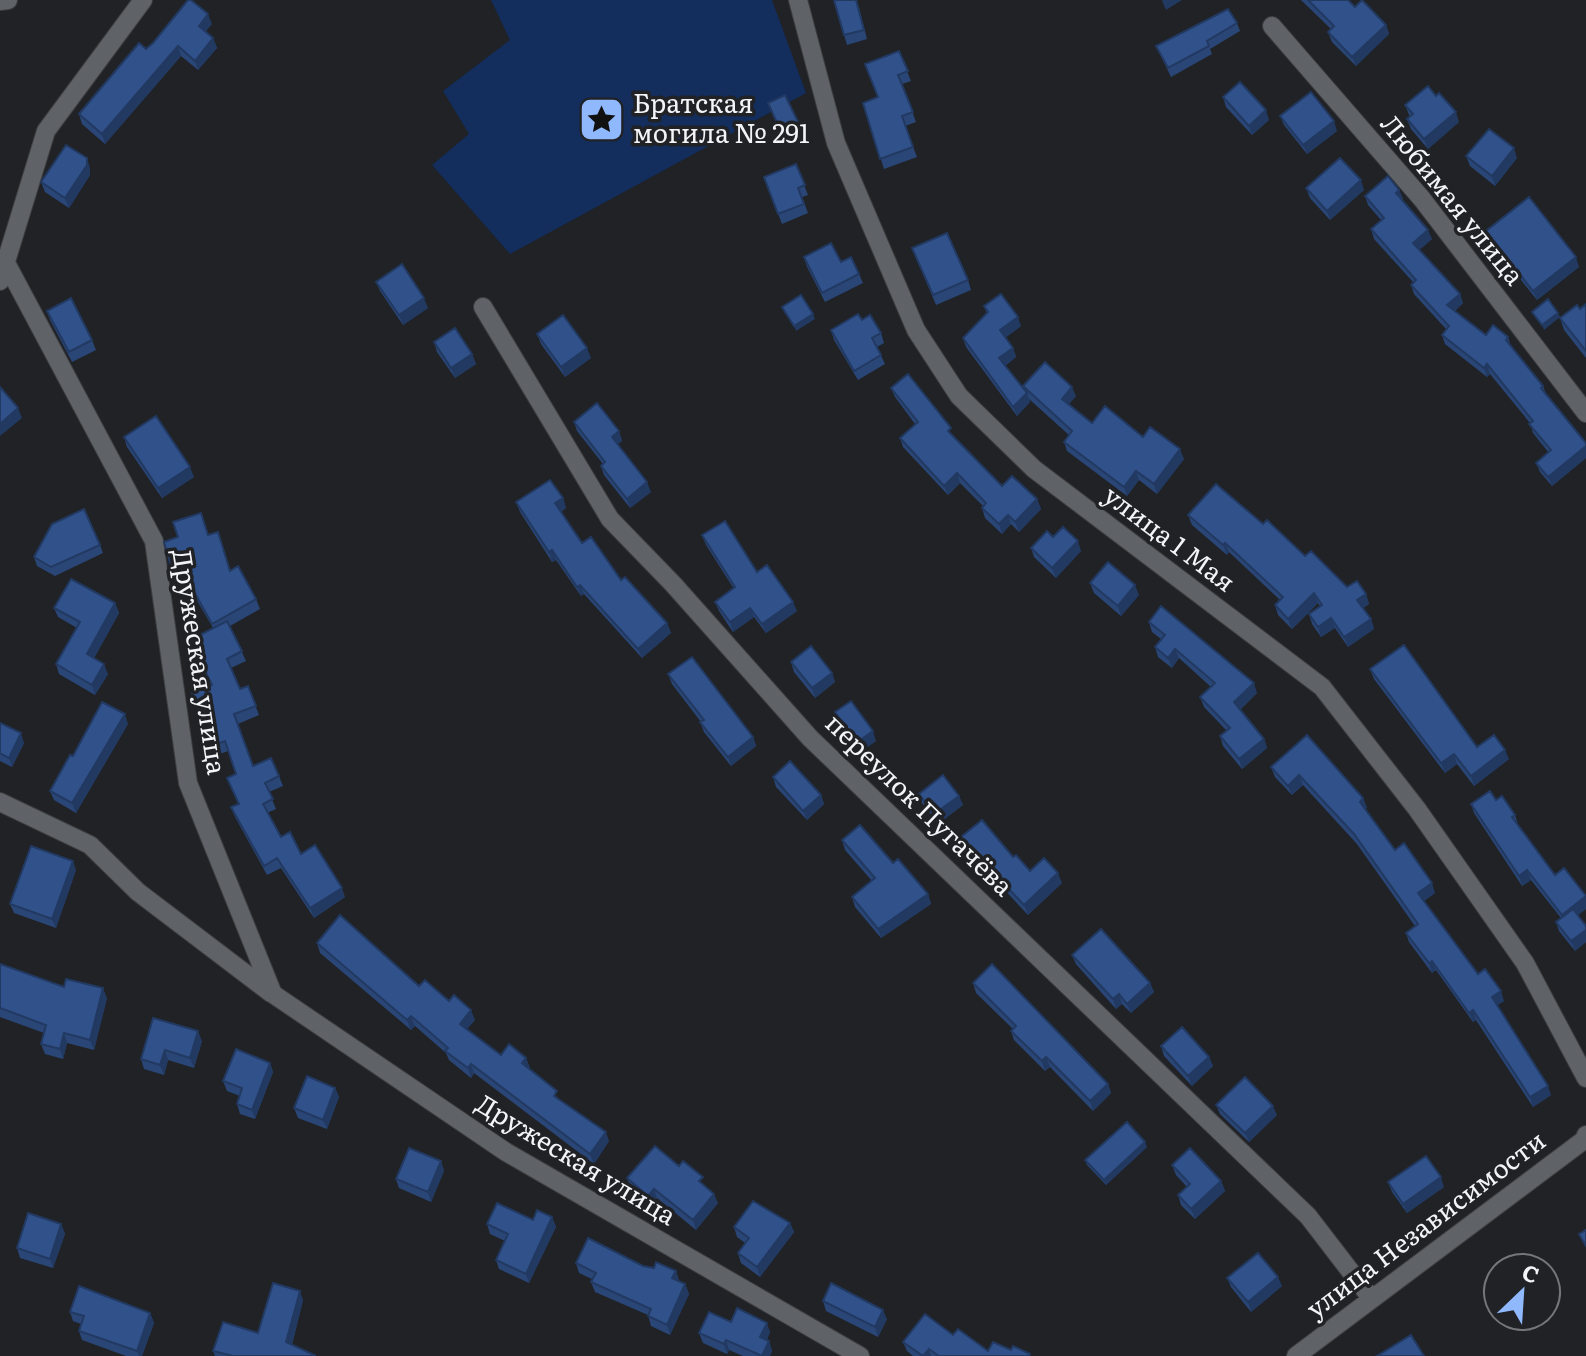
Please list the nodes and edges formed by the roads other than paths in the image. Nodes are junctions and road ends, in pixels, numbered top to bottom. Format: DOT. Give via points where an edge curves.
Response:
graph roads {
  1 [pos="8,0"];
  2 [pos="143,0"];
  3 [pos="798,0"];
  4 [pos="0,1"];
  5 [pos="1272,26"];
  6 [pos="3,272"];
  7 [pos="483,307"];
  8 [pos="1586,413"];
  9 [pos="0,802"];
  10 [pos="273,994"];
  11 [pos="1586,1078"];
  12 [pos="1586,1135"];
  13 [pos="1371,1298"];
  14 [pos="860,1356"];
  15 [pos="1296,1356"];
  1 -- 4 [label="street"];
  2 -- 6 [label="street" via="46,131"];
  3 -- 11 [label="street, улица 1 Мая" via="836,143 916,330 959,396 1034,469 1322,687 1417,809 1525,963"];
  5 -- 8 [label="street, Любимая улица" via="1422,199"];
  6 -- 10 [label="street, Дружеская улица" via="154,541 188,783"];
  7 -- 13 [label="street, переулок Пугачёва" via="610,519 810,738 1308,1216"];
  9 -- 10 [label="street, Дружеская улица" via="90,845 138,892"];
  10 -- 14 [label="street, Дружеская улица" via="506,1152"];
  12 -- 13 [label="street, улица Независимости"];
  13 -- 15 [label="street, улица Независимости"];
}
